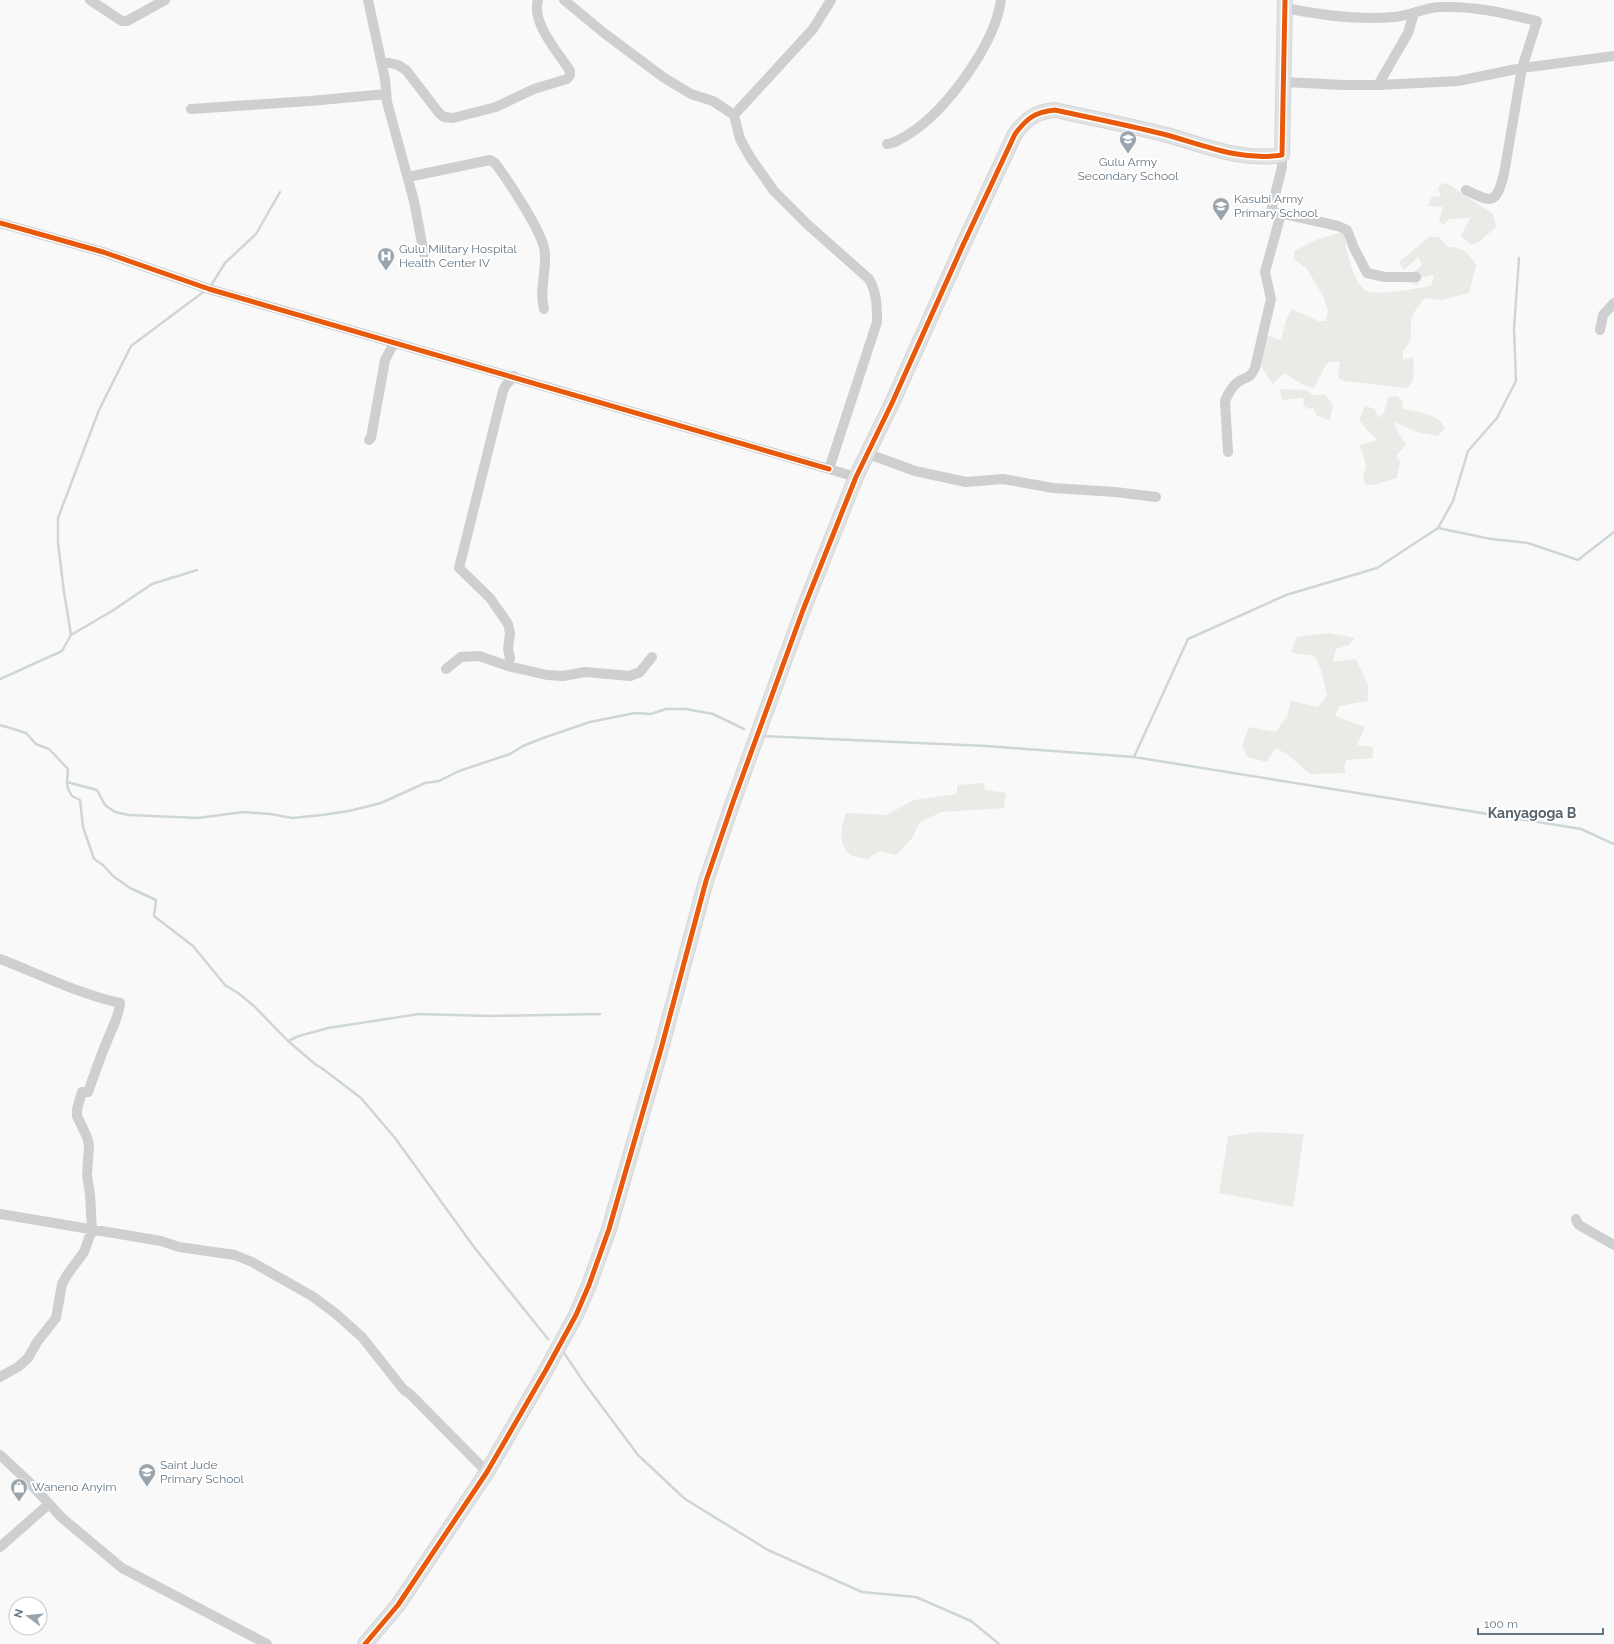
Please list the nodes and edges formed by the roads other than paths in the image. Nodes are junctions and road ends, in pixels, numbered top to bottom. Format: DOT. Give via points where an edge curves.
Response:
graph roads {
  1 [pos="90,0"];
  2 [pos="165,0"];
  3 [pos="368,0"];
  4 [pos="538,0"];
  5 [pos="564,0"];
  6 [pos="831,0"];
  7 [pos="1000,0"];
  8 [pos="1285,4"];
  9 [pos="1414,13"];
  10 [pos="1614,56"];
  11 [pos="381,61"];
  12 [pos="1522,68"];
  13 [pos="1284,82"];
  14 [pos="1378,85"];
  15 [pos="386,94"];
  16 [pos="191,109"];
  17 [pos="734,115"];
  18 [pos="887,144"];
  19 [pos="1282,155"];
  20 [pos="408,178"];
  21 [pos="1466,190"];
  22 [pos="1281,214"];
  23 [pos="0,223"];
  24 [pos="424,254"];
  25 [pos="1416,277"];
  26 [pos="1614,303"];
  27 [pos="544,309"];
  28 [pos="1600,330"];
  29 [pos="394,343"];
  30 [pos="514,376"];
  31 [pos="369,440"];
  32 [pos="1228,452"];
  33 [pos="866,454"];
  34 [pos="829,469"];
  35 [pos="856,477"];
  36 [pos="1156,497"];
  37 [pos="652,657"];
  38 [pos="508,666"];
  39 [pos="446,668"];
  40 [pos="0,959"];
  41 [pos="0,1214"];
  42 [pos="1576,1219"];
  43 [pos="92,1230"];
  44 [pos="1614,1245"];
  45 [pos="0,1377"];
  46 [pos="0,1455"];
  47 [pos="487,1472"];
  48 [pos="49,1504"];
  49 [pos="0,1548"];
  50 [pos="267,1644"];
  51 [pos="365,1644"];
  1 -- 2 [label="street" via="122,21 127,21"];
  3 -- 11 [label="street"];
  4 -- 11 [label="street" via="537,16 570,70 570,75 567,79 534,89 496,107 453,118 444,117 406,70"];
  5 -- 17 [label="street" via="604,34 664,77 690,94 713,101"];
  6 -- 17 [label="street" via="813,29"];
  7 -- 18 [label="street" via="1000,8 990,34 964,78 923,125 894,144"];
  8 -- 9 [label="street" via="1318,13 1368,18"];
  8 -- 13 [label="street"];
  9 -- 12 [label="street" via="1434,7 1477,8 1537,21"];
  9 -- 14 [label="street" via="1408,33"];
  10 -- 12 [label="street"];
  11 -- 15 [label="street"];
  12 -- 14 [label="street" via="1458,81"];
  12 -- 21 [label="street" via="1500,191 1493,198 1486,200"];
  13 -- 14 [label="street"];
  13 -- 19 [label="street"];
  15 -- 16 [label="street"];
  15 -- 20 [label="street"];
  17 -- 34 [label="street" via="740,139 774,191 868,279 875,292 876,322"];
  19 -- 22 [label="street" via="1282,167 1271,211"];
  19 -- 33 [label="street" via="1267,158 1250,157 1055,110 1042,111 1034,115 1022,124 1015,134 892,403"];
  20 -- 24 [label="street"];
  20 -- 27 [label="street" via="490,160 495,163 516,193 542,244 545,253 542,291"];
  22 -- 25 [label="street" via="1347,230 1367,273 1385,277"];
  22 -- 32 [label="street" via="1265,272 1271,300 1255,368 1249,377 1237,383 1225,401"];
  23 -- 29 [label="street" via="103,252 209,288"];
  26 -- 28 [label="street" via="1603,315"];
  29 -- 30 [label="street"];
  29 -- 31 [label="street" via="385,360"];
  30 -- 34 [label="street"];
  30 -- 38 [label="street" via="503,391 460,568 488,594 508,624"];
  33 -- 35 [label="street"];
  33 -- 36 [label="street" via="915,471 966,482 1003,479 1053,488"];
  34 -- 35 [label="street"];
  35 -- 47 [label="street" via="802,610 706,881 661,1049 589,1285 546,1370"];
  37 -- 38 [label="street" via="640,672 630,676 585,672 553,676"];
  38 -- 39 [label="street" via="479,656 461,657"];
  40 -- 43 [label="street" via="56,982 120,1003 119,1013 88,1092 82,1092 77,1109 78,1120 89,1145 87,1176"];
  41 -- 43 [label="street"];
  42 -- 44 [label="street" via="1580,1225"];
  43 -- 45 [label="street" via="84,1252 62,1284 56,1318 28,1358"];
  43 -- 47 [label="street" via="235,1255 312,1296 362,1337 403,1389"];
  46 -- 48 [label="street"];
  47 -- 51 [label="street" via="402,1600"];
  48 -- 49 [label="street"];
  48 -- 50 [label="street" via="122,1568"];
}
